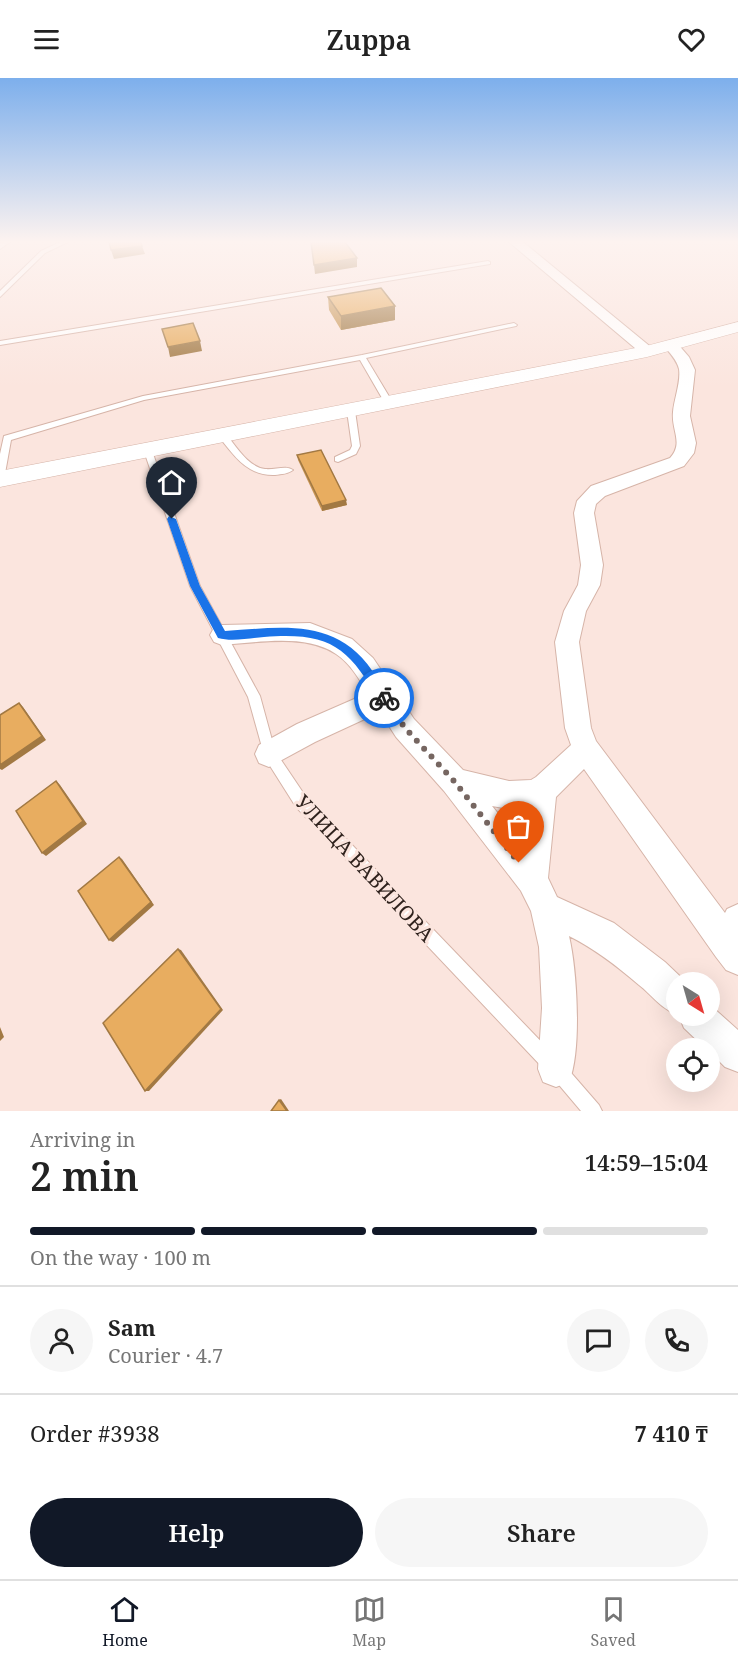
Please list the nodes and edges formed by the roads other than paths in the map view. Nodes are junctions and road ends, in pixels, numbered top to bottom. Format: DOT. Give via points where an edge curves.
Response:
graph roads {
  1 [pos="322,290"];
  2 [pos="573,290"];
  3 [pos="514,325"];
  4 [pos="738,327"];
  5 [pos="0,343"];
  6 [pos="671,345"];
  7 [pos="646,351"];
  8 [pos="362,357"];
  9 [pos="389,403"];
  10 [pos="351,411"];
  11 [pos="223,436"];
  12 [pos="148,451"];
  13 [pos="338,459"];
  14 [pos="289,470"];
  15 [pos="0,479"];
  16 [pos="222,635"];
  17 [pos="384,698"];
  18 [pos="586,749"];
  19 [pos="269,754"];
  20 [pos="454,781"];
  21 [pos="543,789"];
  22 [pos="532,880"];
  23 [pos="546,908"];
  24 [pos="735,941"];
  25 [pos="666,987"];
  26 [pos="707,1026"];
  27 [pos="738,1054"];
  28 [pos="556,1069"];
  29 [pos="593,1111"];
  1 -- 5 [label="lane"];
  2 -- 7 [label="street"];
  3 -- 8 [label="lane"];
  4 -- 6 [label="street"];
  6 -- 7 [label="street"];
  6 -- 18 [label="street" via="687,370 681,416 687,443 685,453 677,462 598,491 587,501 584,513 592,565 589,585 575,611 567,642 578,728"];
  7 -- 9 [label="street"];
  8 -- 9 [label="lane"];
  8 -- 15 [label="lane" via="143,398 7,438"];
  9 -- 10 [label="street"];
  10 -- 11 [label="street"];
  10 -- 13 [label="lane" via="356,446 353,452"];
  11 -- 12 [label="street"];
  11 -- 14 [label="lane" via="260,473"];
  12 -- 15 [label="street"];
  12 -- 16 [label="lane, УЛИЦА ВАВИЛОВА" via="195,586"];
  16 -- 17 [label="street" via="310,633 327,639 344,646 364,665"];
  16 -- 19 [label="lane, УЛИЦА ВАВИЛОВА" via="254,696"];
  17 -- 19 [label="street"];
  17 -- 20 [label="street" via="405,728"];
  18 -- 21 [label="street"];
  18 -- 24 [label="street"];
  19 -- 28 [label="lane, УЛИЦА ВАВИЛОВА" via="301,802"];
  20 -- 21 [label="street" via="506,795 527,795"];
  20 -- 22 [label="street"];
  21 -- 22 [label="street"];
  22 -- 23 [label="street"];
  23 -- 25 [label="street" via="602,935"];
  23 -- 28 [label="street" via="555,947"];
  26 -- 27 [label="street"];
  28 -- 29 [label="lane, УЛИЦА ВАВИЛОВА"];
}
